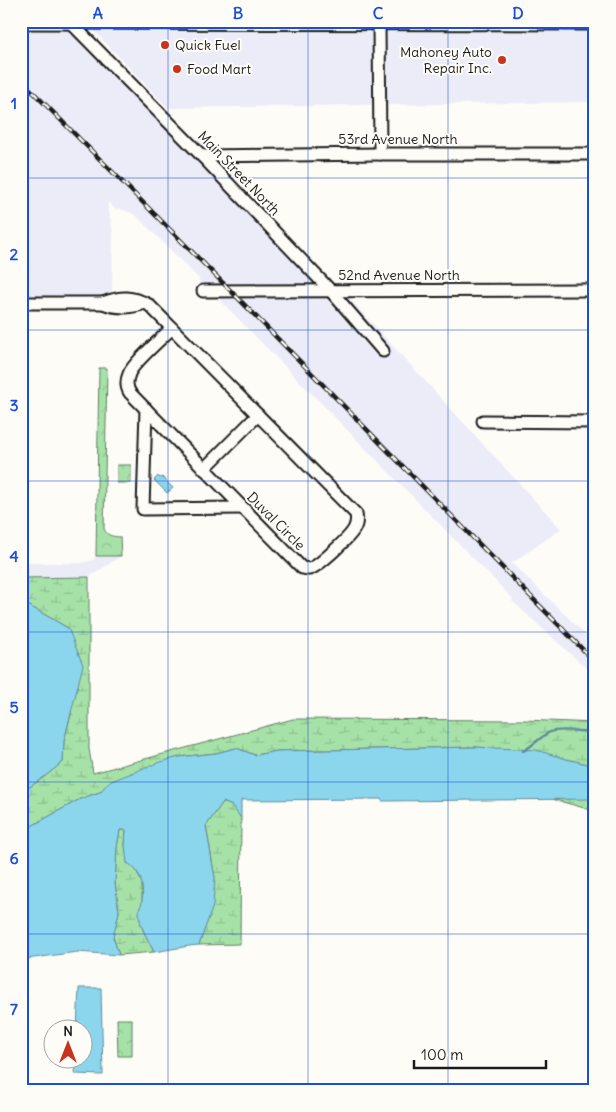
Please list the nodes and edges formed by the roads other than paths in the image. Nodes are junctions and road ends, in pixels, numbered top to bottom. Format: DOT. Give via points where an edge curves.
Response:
graph roads {
  1 [pos="21,21"];
  2 [pos="69,21"];
  3 [pos="379,22"];
  4 [pos="595,22"];
  5 [pos="380,154"];
  6 [pos="595,154"];
  7 [pos="202,156"];
  8 [pos="330,290"];
  9 [pos="595,290"];
  10 [pos="203,291"];
  11 [pos="21,303"];
  12 [pos="172,328"];
  13 [pos="382,351"];
  14 [pos="146,410"];
  15 [pos="258,415"];
  16 [pos="483,421"];
  17 [pos="595,422"];
  18 [pos="204,469"];
  19 [pos="243,508"];
  1 -- 2 [label="main road"];
  2 -- 3 [label="main road"];
  2 -- 7 [label="street, Main Street North"];
  3 -- 4 [label="main road"];
  3 -- 5 [label="street"];
  5 -- 6 [label="street, 53rd Avenue North"];
  5 -- 7 [label="street, 53rd Avenue North"];
  7 -- 8 [label="street, Main Street North"];
  8 -- 9 [label="street, 52nd Avenue North"];
  8 -- 10 [label="street, 52nd Avenue North"];
  8 -- 13 [label="street, Main Street North"];
  11 -- 12 [label="street, Duval Circle" via="103,303 133,298 147,304"];
  12 -- 14 [label="street, Duval Circle" via="129,374 127,388"];
  12 -- 15 [label="street, Duval Circle"];
  14 -- 18 [label="street, Duval Circle"];
  14 -- 19 [label="street" via="143,508"];
  15 -- 18 [label="street"];
  15 -- 19 [label="street, Duval Circle" via="354,512 357,520 353,530 321,563 309,569 302,568"];
  16 -- 17 [label="street"];
  18 -- 19 [label="street, Duval Circle"];
}
